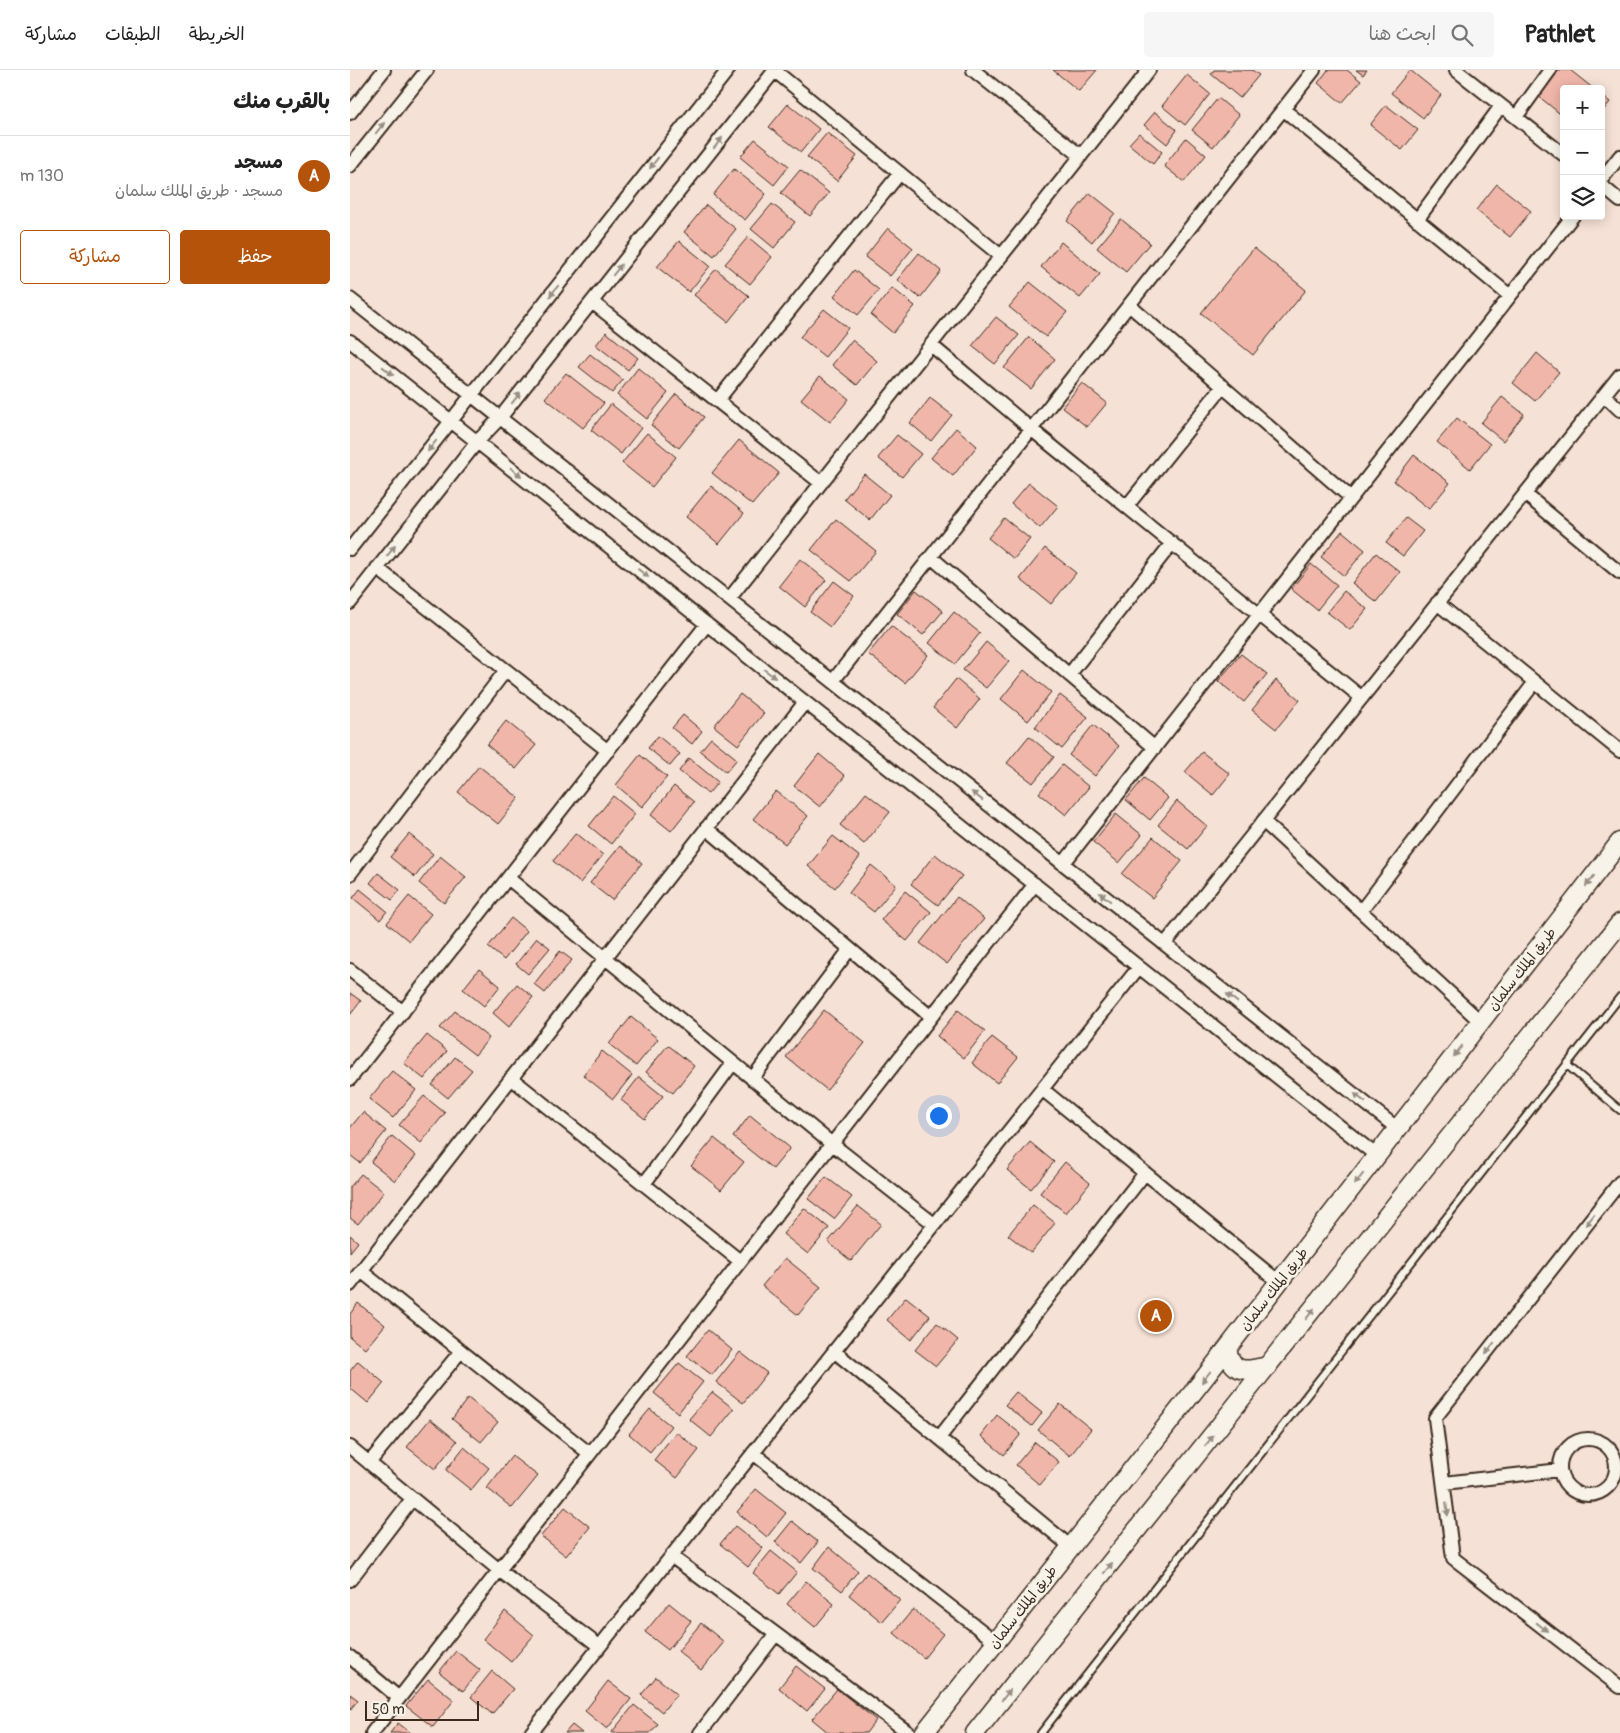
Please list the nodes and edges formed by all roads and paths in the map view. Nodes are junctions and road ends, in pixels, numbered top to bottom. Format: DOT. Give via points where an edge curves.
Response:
graph roads {
  1 [pos="384,70"];
  2 [pos="427,70"];
  3 [pos="728,70"];
  4 [pos="775,70"];
  5 [pos="973,70"];
  6 [pos="1149,70"];
  7 [pos="1314,70"];
  8 [pos="1456,70"];
  9 [pos="1550,70"];
  10 [pos="1501,106"];
  11 [pos="1283,109"];
  12 [pos="350,113"];
  13 [pos="1516,117"];
  14 [pos="1560,152"];
  15 [pos="1081,156"];
  16 [pos="1620,156"];
  17 [pos="350,166"];
  18 [pos="900,173"];
  19 [pos="1605,175"];
  20 [pos="1605,188"];
  21 [pos="1620,201"];
  22 [pos="1417,220"];
  23 [pos="1570,220"];
  24 [pos="1001,256"];
  25 [pos="1510,296"];
  26 [pos="350,299"];
  27 [pos="592,302"];
  28 [pos="1129,305"];
  29 [pos="350,341"];
  30 [pos="931,344"];
  31 [pos="1620,375"];
  32 [pos="1223,386"];
  33 [pos="471,395"];
  34 [pos="1604,396"];
  35 [pos="717,400"];
  36 [pos="1620,410"];
  37 [pos="500,418"];
  38 [pos="451,421"];
  39 [pos="1031,429"];
  40 [pos="477,442"];
  41 [pos="821,483"];
  42 [pos="1525,494"];
  43 [pos="1351,498"];
  44 [pos="1127,506"];
  45 [pos="1172,543"];
  46 [pos="350,549"];
  47 [pos="931,557"];
  48 [pos="378,568"];
  49 [pos="1620,573"];
  50 [pos="729,599"];
  51 [pos="350,603"];
  52 [pos="1437,603"];
  53 [pos="1260,614"];
  54 [pos="707,624"];
  55 [pos="506,670"];
  56 [pos="1069,674"];
  57 [pos="833,681"];
  58 [pos="1535,682"];
  59 [pos="1362,698"];
  60 [pos="805,702"];
  61 [pos="1155,748"];
  62 [pos="608,751"];
  63 [pos="1620,751"];
  64 [pos="1263,821"];
  65 [pos="706,828"];
  66 [pos="1620,842"];
  67 [pos="1063,864"];
  68 [pos="350,874"];
  69 [pos="508,878"];
  70 [pos="1035,884"];
  71 [pos="1361,911"];
  72 [pos="1620,923"];
  73 [pos="1165,944"];
  74 [pos="850,949"];
  75 [pos="605,958"];
  76 [pos="1139,967"];
  77 [pos="350,970"];
  78 [pos="1620,997"];
  79 [pos="403,1012"];
  80 [pos="931,1017"];
  81 [pos="1481,1022"];
  82 [pos="733,1063"];
  83 [pos="1567,1065"];
  84 [pos="511,1078"];
  85 [pos="752,1078"];
  86 [pos="350,1079"];
  87 [pos="1042,1089"];
  88 [pos="1620,1110"];
  89 [pos="1398,1129"];
  90 [pos="832,1144"];
  91 [pos="1377,1156"];
  92 [pos="1145,1173"];
  93 [pos="1620,1182"];
  94 [pos="644,1184"];
  95 [pos="934,1224"];
  96 [pos="740,1261"];
  97 [pos="361,1271"];
  98 [pos="1280,1282"];
  99 [pos="350,1285"];
  100 [pos="1227,1349"];
  101 [pos="461,1351"];
  102 [pos="834,1351"];
  103 [pos="1268,1366"];
  104 [pos="940,1438"];
  105 [pos="350,1447"];
  106 [pos="753,1453"];
  107 [pos="590,1454"];
  108 [pos="369,1463"];
  109 [pos="1560,1470"];
  110 [pos="1444,1483"];
  111 [pos="412,1499"];
  112 [pos="1071,1547"];
  113 [pos="671,1556"];
  114 [pos="499,1570"];
  115 [pos="350,1580"];
  116 [pos="776,1634"];
  117 [pos="996,1642"];
  118 [pos="599,1646"];
  119 [pos="350,1657"];
  120 [pos="1620,1687"];
  121 [pos="399,1698"];
  122 [pos="372,1733"];
  123 [pos="531,1733"];
  124 [pos="700,1733"];
  125 [pos="909,1733"];
  126 [pos="924,1733"];
  127 [pos="975,1733"];
  128 [pos="1041,1733"];
  1 -- 12 [label="street"];
  17 -- 2 [label="street, one-way"];
  3 -- 33 [label="street, one-way"];
  4 -- 18 [label="street"];
  27 -- 4 [label="street, one-way"];
  5 -- 15 [label="street"];
  6 -- 15 [label="street"];
  7 -- 11 [label="street"];
  8 -- 10 [label="street"];
  9 -- 13 [label="street"];
  10 -- 13 [label="street"];
  10 -- 22 [label="street"];
  11 -- 22 [label="street"];
  11 -- 28 [label="street"];
  13 -- 14 [label="street"];
  15 -- 24 [label="street"];
  16 -- 19 [label="street"];
  18 -- 24 [label="street"];
  18 -- 35 [label="street"];
  20 -- 21 [label="street"];
  22 -- 25 [label="street"];
  23 -- 25 [label="street"];
  24 -- 30 [label="street"];
  25 -- 43 [label="street"];
  26 -- 33 [label="street"];
  27 -- 35 [label="street"];
  37 -- 27 [label="street, one-way"];
  28 -- 32 [label="street"];
  28 -- 39 [label="street"];
  29 -- 38 [label="street, one-way"];
  30 -- 39 [label="street"];
  30 -- 41 [label="street"];
  31 -- 34 [label="street"];
  32 -- 43 [label="street"];
  32 -- 44 [label="street"];
  33 -- 37 [label="street"];
  33 -- 38 [label="street"];
  34 -- 36 [label="street"];
  34 -- 42 [label="street"];
  35 -- 41 [label="street"];
  37 -- 40 [label="street"];
  37 -- 50 [label="street"];
  38 -- 40 [label="street"];
  38 -- 46 [label="street, one-way"];
  39 -- 44 [label="street"];
  39 -- 47 [label="street"];
  48 -- 40 [label="street, one-way"];
  40 -- 54 [label="street, one-way"];
  41 -- 50 [label="street"];
  42 -- 49 [label="street"];
  42 -- 52 [label="street"];
  43 -- 53 [label="street"];
  44 -- 45 [label="street"];
  45 -- 53 [label="street"];
  45 -- 56 [label="street"];
  47 -- 56 [label="street"];
  47 -- 57 [label="street"];
  48 -- 51 [label="street"];
  48 -- 55 [label="street"];
  50 -- 57 [label="street"];
  52 -- 58 [label="street"];
  52 -- 59 [label="street"];
  53 -- 59 [label="street"];
  53 -- 61 [label="street"];
  54 -- 60 [label="street, one-way"];
  54 -- 62 [label="street"];
  55 -- 62 [label="street"];
  55 -- 68 [label="street"];
  56 -- 61 [label="street"];
  67 -- 57 [label="street, one-way"];
  58 -- 63 [label="street"];
  58 -- 71 [label="street"];
  59 -- 64 [label="street"];
  60 -- 65 [label="street"];
  60 -- 70 [label="street"];
  61 -- 67 [label="street"];
  62 -- 69 [label="street"];
  64 -- 71 [label="street"];
  64 -- 73 [label="street"];
  65 -- 74 [label="street"];
  65 -- 75 [label="street"];
  66 -- 81 [label="main road, طريق الملك سلمان, one-way"];
  73 -- 67 [label="street, one-way"];
  69 -- 75 [label="street"];
  69 -- 79 [label="street"];
  70 -- 76 [label="street"];
  70 -- 80 [label="street"];
  71 -- 81 [label="street"];
  103 -- 72 [label="main road, one-way"];
  89 -- 73 [label="street, one-way"];
  74 -- 80 [label="street"];
  74 -- 85 [label="street"];
  75 -- 82 [label="street"];
  75 -- 84 [label="street"];
  76 -- 87 [label="street"];
  76 -- 91 [label="street"];
  77 -- 79 [label="street"];
  78 -- 83 [label="lane"];
  79 -- 86 [label="street"];
  80 -- 90 [label="street"];
  81 -- 89 [label="main road, طريق الملك سلمان, one-way"];
  82 -- 85 [label="street"];
  82 -- 94 [label="street"];
  83 -- 88 [label="lane"];
  83 -- 128 [label="lane"];
  84 -- 94 [label="street"];
  84 -- 97 [label="street"];
  85 -- 90 [label="street"];
  87 -- 92 [label="street"];
  87 -- 95 [label="street"];
  89 -- 91 [label="main road, طريق الملك سلمان"];
  90 -- 95 [label="street"];
  90 -- 96 [label="street"];
  91 -- 98 [label="main road, طريق الملك سلمان, one-way"];
  92 -- 98 [label="street"];
  92 -- 104 [label="street"];
  93 -- 110 [label="street, one-way" via="1435,1418"];
  94 -- 96 [label="street"];
  95 -- 102 [label="street"];
  96 -- 107 [label="street"];
  97 -- 99 [label="street"];
  97 -- 101 [label="street"];
  98 -- 100 [label="main road, طريق الملك سلمان"];
  100 -- 103 [label="main road" via="1229,1360 1241,1369"];
  100 -- 112 [label="main road, طريق الملك سلمان, one-way"];
  101 -- 107 [label="street"];
  101 -- 108 [label="street"];
  102 -- 104 [label="street"];
  102 -- 106 [label="street"];
  127 -- 103 [label="main road, one-way"];
  104 -- 112 [label="street"];
  105 -- 108 [label="street"];
  106 -- 113 [label="street"];
  106 -- 117 [label="street"];
  107 -- 114 [label="street"];
  108 -- 111 [label="street"];
  109 -- 109 [label="street" via="1566,1484 1588,1495 1597,1493 1611,1482 1615,1461 1610,1449 1602,1443 1580,1440 1563,1454"];
  109 -- 110 [label="street"];
  110 -- 120 [label="street, one-way" via="1453,1558"];
  111 -- 114 [label="street"];
  111 -- 115 [label="street"];
  112 -- 117 [label="main road, طريق الملك سلمان"];
  113 -- 116 [label="street"];
  113 -- 118 [label="street"];
  114 -- 118 [label="street"];
  114 -- 121 [label="street"];
  116 -- 124 [label="street"];
  116 -- 125 [label="street"];
  117 -- 126 [label="main road, طريق الملك سلمان"];
  118 -- 123 [label="street"];
  119 -- 121 [label="street"];
  121 -- 122 [label="street"];
}
